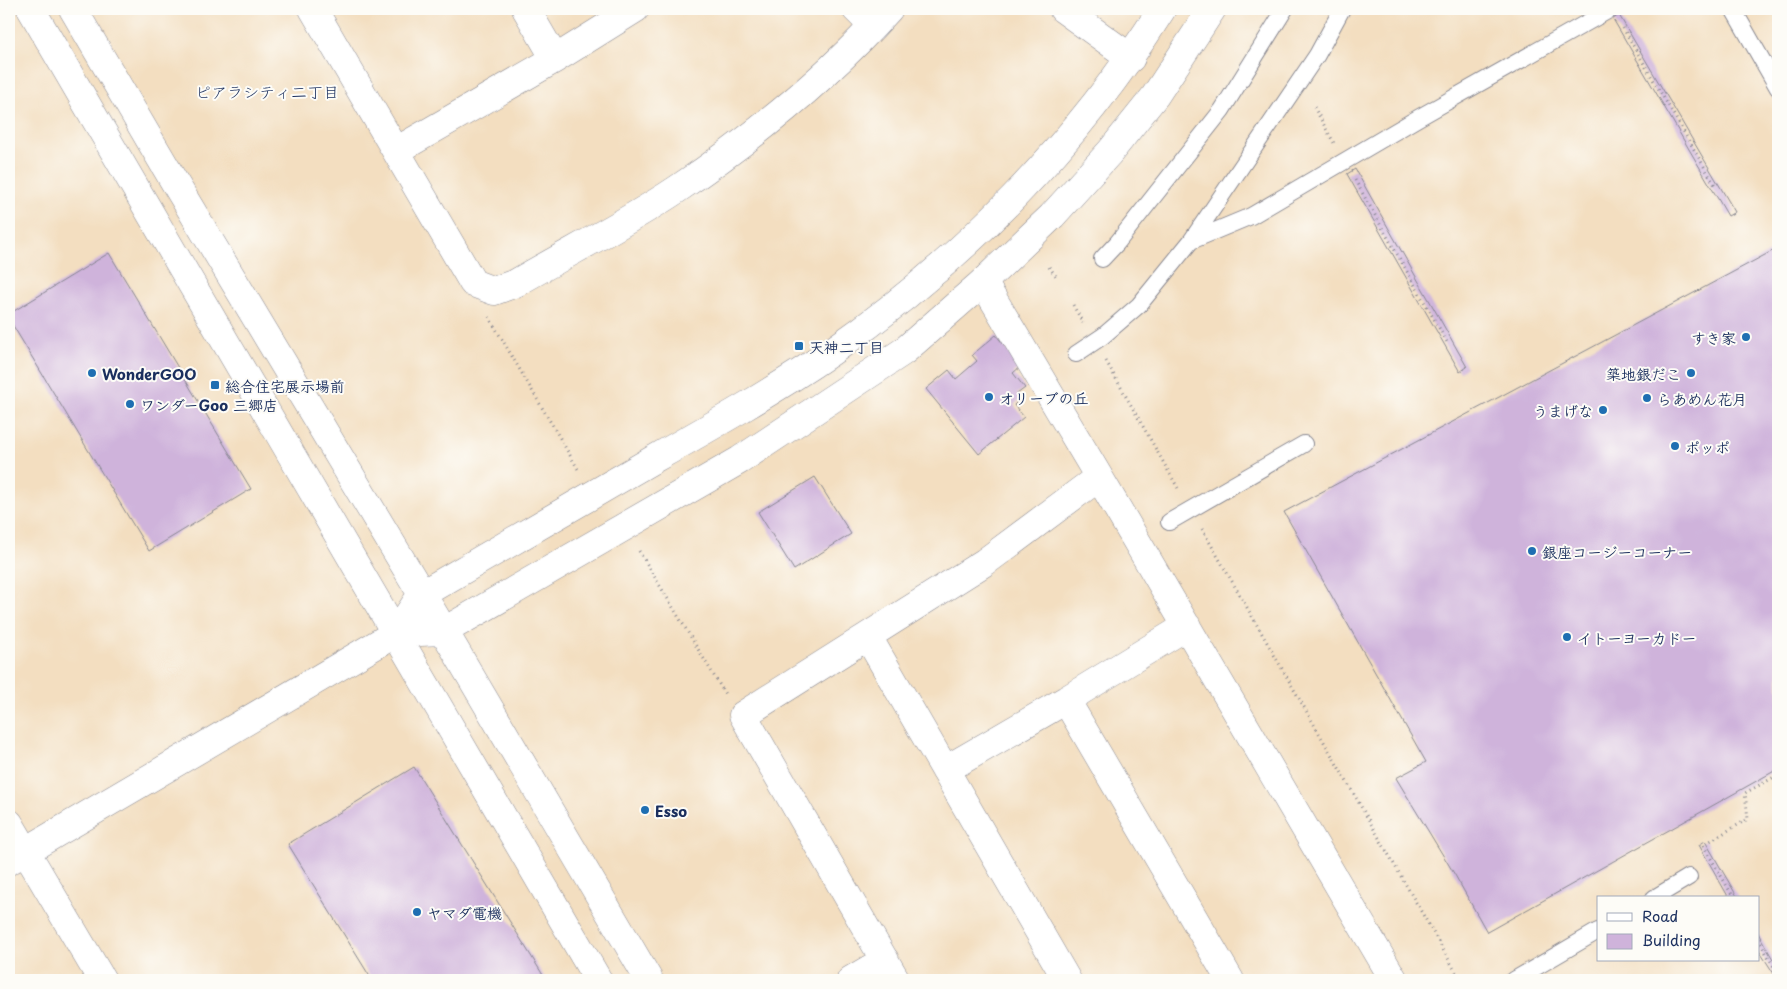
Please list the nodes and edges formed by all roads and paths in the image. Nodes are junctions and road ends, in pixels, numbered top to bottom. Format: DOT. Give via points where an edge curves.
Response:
graph roads {
  1 [pos="31,9"];
  2 [pos="73,9"];
  3 [pos="313,9"];
  4 [pos="526,9"];
  5 [pos="635,9"];
  6 [pos="1063,9"];
  7 [pos="1162,9"];
  8 [pos="1212,9"];
  9 [pos="1285,9"];
  10 [pos="1342,9"];
  11 [pos="1611,9"];
  12 [pos="1732,9"];
  13 [pos="872,14"];
  14 [pos="1621,24"];
  15 [pos="1131,58"];
  16 [pos="555,59"];
  17 [pos="1778,88"];
  18 [pos="1314,107"];
  19 [pos="1337,148"];
  20 [pos="396,151"];
  21 [pos="1351,173"];
  22 [pos="1716,187"];
  23 [pos="1192,241"];
  24 [pos="1102,259"];
  25 [pos="1049,267"];
  26 [pos="1056,276"];
  27 [pos="983,282"];
  28 [pos="472,283"];
  29 [pos="1073,305"];
  30 [pos="1086,328"];
  31 [pos="1447,342"];
  32 [pos="1101,353"];
  33 [pos="1076,354"];
  34 [pos="1304,444"];
  35 [pos="578,470"];
  36 [pos="1099,477"];
  37 [pos="1180,490"];
  38 [pos="1169,522"];
  39 [pos="1199,524"];
  40 [pos="640,551"];
  41 [pos="422,594"];
  42 [pos="1187,626"];
  43 [pos="444,631"];
  44 [pos="396,633"];
  45 [pos="868,637"];
  46 [pos="1066,700"];
  47 [pos="743,715"];
  48 [pos="945,770"];
  49 [pos="1778,775"];
  50 [pos="9,823"];
  51 [pos="17,857"];
  52 [pos="1689,877"];
  53 [pos="1657,896"];
  54 [pos="1733,896"];
  55 [pos="1597,932"];
  56 [pos="1760,942"];
  57 [pos="890,970"];
  58 [pos="1457,974"];
  59 [pos="1778,974"];
  60 [pos="102,980"];
  61 [pos="598,980"];
  62 [pos="649,980"];
  63 [pos="852,980"];
  64 [pos="1067,980"];
  65 [pos="1230,980"];
  66 [pos="1394,980"];
  67 [pos="1514,980"];
  1 -- 44 [label="street"];
  2 -- 41 [label="street"];
  3 -- 20 [label="street"];
  4 -- 16 [label="street"];
  5 -- 16 [label="street"];
  6 -- 15 [label="street"];
  7 -- 15 [label="street"];
  8 -- 27 [label="street" via="1155,96 1110,152 1052,216"];
  9 -- 24 [label="lane" via="1222,110"];
  10 -- 23 [label="lane" via="1317,55"];
  11 -- 23 [label="lane" via="1251,216"];
  12 -- 17 [label="lane"];
  13 -- 28 [label="street" via="808,91 675,190 516,283 494,291"];
  14 -- 22 [label="path"];
  15 -- 41 [label="street" via="1083,122 979,230 911,291 832,352 752,403"];
  16 -- 20 [label="street"];
  18 -- 19 [label="path"];
  20 -- 28 [label="street"];
  21 -- 31 [label="path"];
  23 -- 33 [label="lane" via="1139,305"];
  25 -- 26 [label="path"];
  27 -- 36 [label="street"];
  27 -- 43 [label="street" via="904,351 740,460"];
  28 -- 35 [label="path"];
  29 -- 30 [label="path"];
  32 -- 37 [label="path"];
  34 -- 38 [label="lane"];
  36 -- 42 [label="street"];
  36 -- 45 [label="street" via="985,562"];
  39 -- 58 [label="path"];
  40 -- 47 [label="path" via="728,700"];
  41 -- 43 [label="street"];
  41 -- 44 [label="street"];
  42 -- 46 [label="street"];
  42 -- 66 [label="street"];
  43 -- 44 [label="street"];
  43 -- 62 [label="street"];
  44 -- 51 [label="street"];
  44 -- 61 [label="street"];
  45 -- 47 [label="street"];
  45 -- 48 [label="street"];
  46 -- 48 [label="street"];
  46 -- 65 [label="street"];
  47 -- 57 [label="street"];
  48 -- 64 [label="street"];
  49 -- 54 [label="path" via="1745,794 1748,819 1703,845"];
  50 -- 51 [label="street"];
  51 -- 60 [label="street"];
  52 -- 53 [label="lane"];
  55 -- 67 [label="lane"];
  56 -- 59 [label="path"];
  57 -- 63 [label="street"];
}
